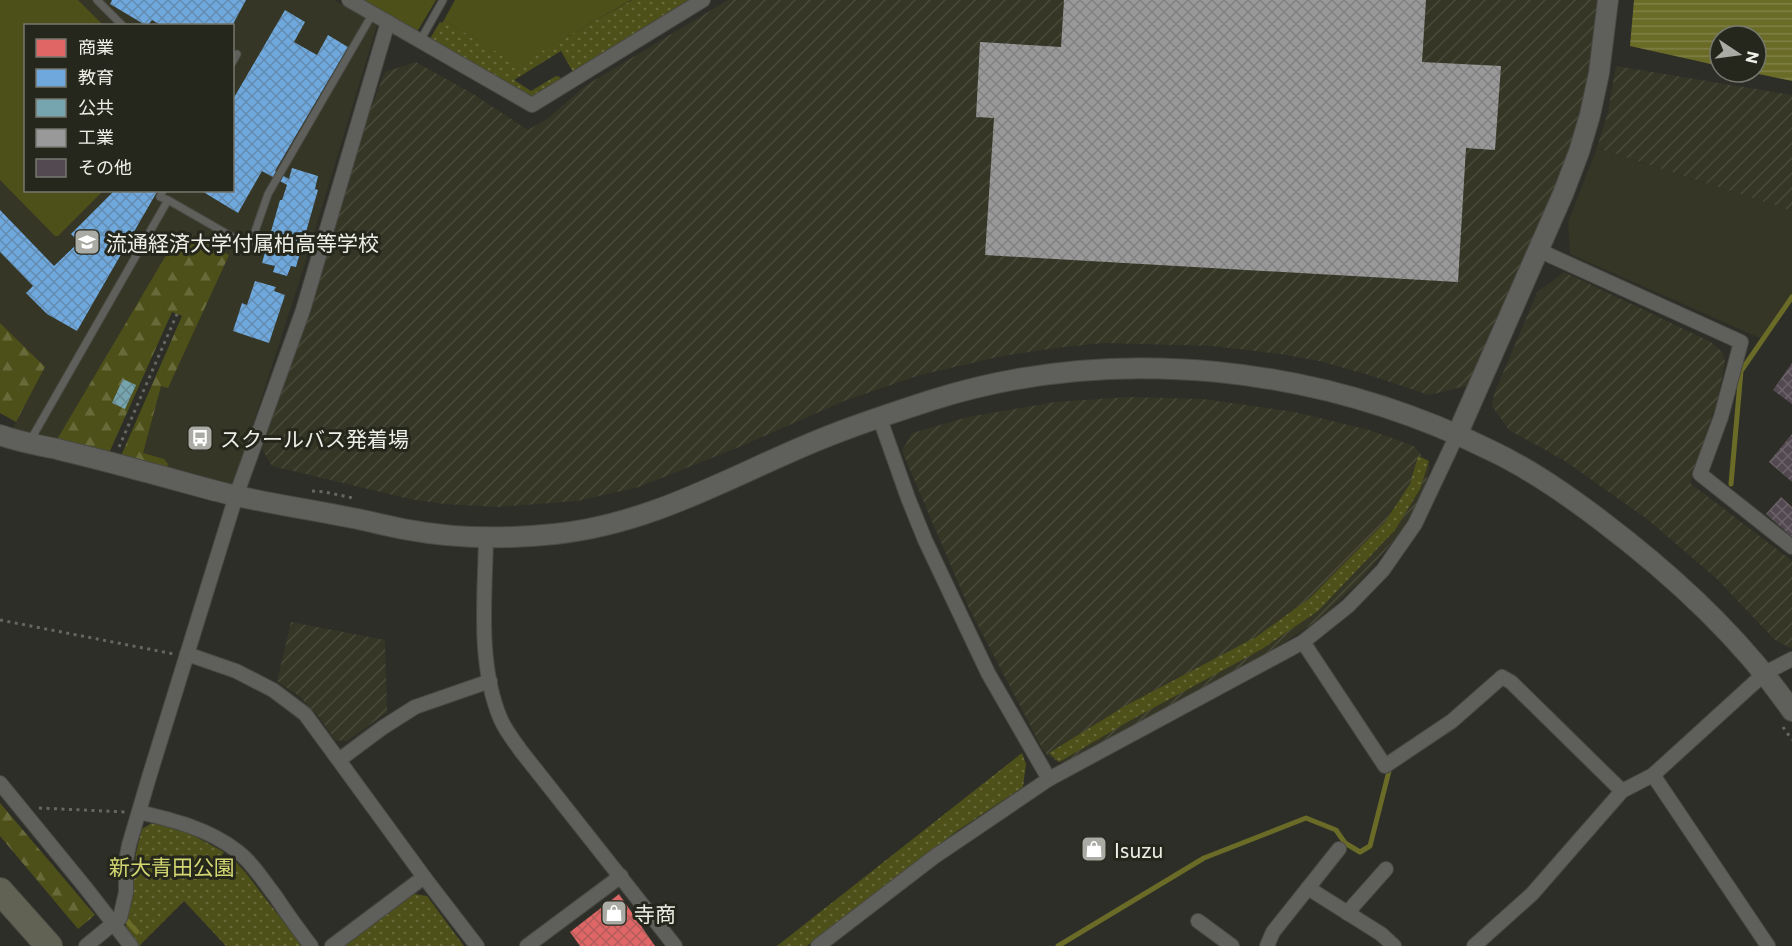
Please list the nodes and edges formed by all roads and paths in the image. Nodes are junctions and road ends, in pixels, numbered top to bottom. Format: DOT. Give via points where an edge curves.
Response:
graph roads {
  1 [pos="97,0"];
  2 [pos="349,0"];
  3 [pos="443,0"];
  4 [pos="703,0"];
  5 [pos="1608,0"];
  6 [pos="373,14"];
  7 [pos="388,22"];
  8 [pos="121,24"];
  9 [pos="420,41"];
  10 [pos="237,54"];
  11 [pos="234,59"];
  12 [pos="163,192"];
  13 [pos="168,200"];
  14 [pos="1538,250"];
  15 [pos="177,314"];
  16 [pos="880,418"];
  17 [pos="0,435"];
  18 [pos="1457,435"];
  19 [pos="29,443"];
  20 [pos="111,463"];
  21 [pos="303,490"];
  22 [pos="236,496"];
  23 [pos="356,499"];
  24 [pos="486,538"];
  25 [pos="1792,547"];
  26 [pos="0,620"];
  27 [pos="1303,642"];
  28 [pos="187,654"];
  29 [pos="1792,659"];
  30 [pos="1765,673"];
  31 [pos="490,681"];
  32 [pos="1786,716"];
  33 [pos="1792,740"];
  34 [pos="339,760"];
  35 [pos="1653,775"];
  36 [pos="1050,779"];
  37 [pos="0,783"];
  38 [pos="1622,791"];
  39 [pos="21,808"];
  40 [pos="139,812"];
  41 [pos="1339,849"];
  42 [pos="1386,869"];
  43 [pos="621,876"];
  44 [pos="423,877"];
  45 [pos="1308,888"];
  46 [pos="0,891"];
  47 [pos="0,911"];
  48 [pos="1347,913"];
  49 [pos="1198,921"];
  50 [pos="114,925"];
  51 [pos="1381,934"];
  52 [pos="91,943"];
  53 [pos="27,946"];
  54 [pos="49,946"];
  55 [pos="131,946"];
  56 [pos="311,946"];
  57 [pos="333,946"];
  58 [pos="477,946"];
  59 [pos="527,946"];
  60 [pos="675,946"];
  61 [pos="818,946"];
  62 [pos="1232,946"];
  63 [pos="1267,946"];
  64 [pos="1372,946"];
  65 [pos="1394,946"];
  66 [pos="1474,946"];
  67 [pos="1768,946"];
  1 -- 8 [label="lane"];
  2 -- 6 [label="street"];
  3 -- 9 [label="lane"];
  4 -- 9 [label="street" via="532,105"];
  5 -- 14 [label="street" via="1590,115"];
  6 -- 7 [label="street"];
  6 -- 13 [label="lane" via="268,194 251,243"];
  7 -- 9 [label="street"];
  7 -- 22 [label="street" via="303,310"];
  10 -- 11 [label="lane"];
  12 -- 13 [label="lane" via="160,197"];
  13 -- 19 [label="lane"];
  14 -- 18 [label="street"];
  14 -- 25 [label="street" via="1741,342 1721,417 1700,474"];
  15 -- 20 [label="path"];
  16 -- 18 [label="street" via="972,389 1034,376 1092,370 1181,369 1290,382 1342,394"];
  16 -- 24 [label="street" via="822,438 717,487 629,520 595,529"];
  16 -- 36 [label="street" via="925,540 988,673"];
  17 -- 19 [label="street"];
  18 -- 27 [label="street" via="1415,524 1383,570 1348,606"];
  18 -- 30 [label="street" via="1552,485 1634,544 1714,618"];
  19 -- 20 [label="street"];
  20 -- 22 [label="street"];
  21 -- 23 [label="path"];
  22 -- 24 [label="street" via="413,531"];
  22 -- 28 [label="street"];
  24 -- 31 [label="street" via="485,633"];
  26 -- 28 [label="path"];
  27 -- 36 [label="street"];
  27 -- 38 [label="street" via="1385,766 1452,720 1503,677"];
  28 -- 34 [label="street" via="236,671 273,690 305,714"];
  28 -- 40 [label="street"];
  29 -- 30 [label="street"];
  30 -- 32 [label="street"];
  30 -- 35 [label="street"];
  31 -- 34 [label="street" via="415,707"];
  31 -- 43 [label="street" via="495,705 511,737"];
  32 -- 33 [label="path"];
  34 -- 44 [label="street"];
  35 -- 38 [label="street"];
  35 -- 67 [label="street"];
  36 -- 61 [label="street" via="934,857"];
  37 -- 39 [label="street"];
  38 -- 66 [label="street" via="1532,894"];
  39 -- 40 [label="path"];
  39 -- 50 [label="street"];
  40 -- 50 [label="street" via="129,845 124,904"];
  40 -- 56 [label="street" via="187,825 240,853"];
  41 -- 45 [label="street"];
  42 -- 48 [label="street"];
  43 -- 59 [label="street"];
  43 -- 60 [label="street"];
  44 -- 57 [label="street"];
  44 -- 58 [label="street"];
  45 -- 48 [label="street"];
  45 -- 63 [label="street" via="1273,932"];
  46 -- 54 [label="highway"];
  47 -- 53 [label="highway"];
  48 -- 51 [label="street"];
  49 -- 62 [label="street"];
  50 -- 52 [label="street"];
  50 -- 55 [label="street"];
  51 -- 64 [label="street"];
  51 -- 65 [label="street"];
}
